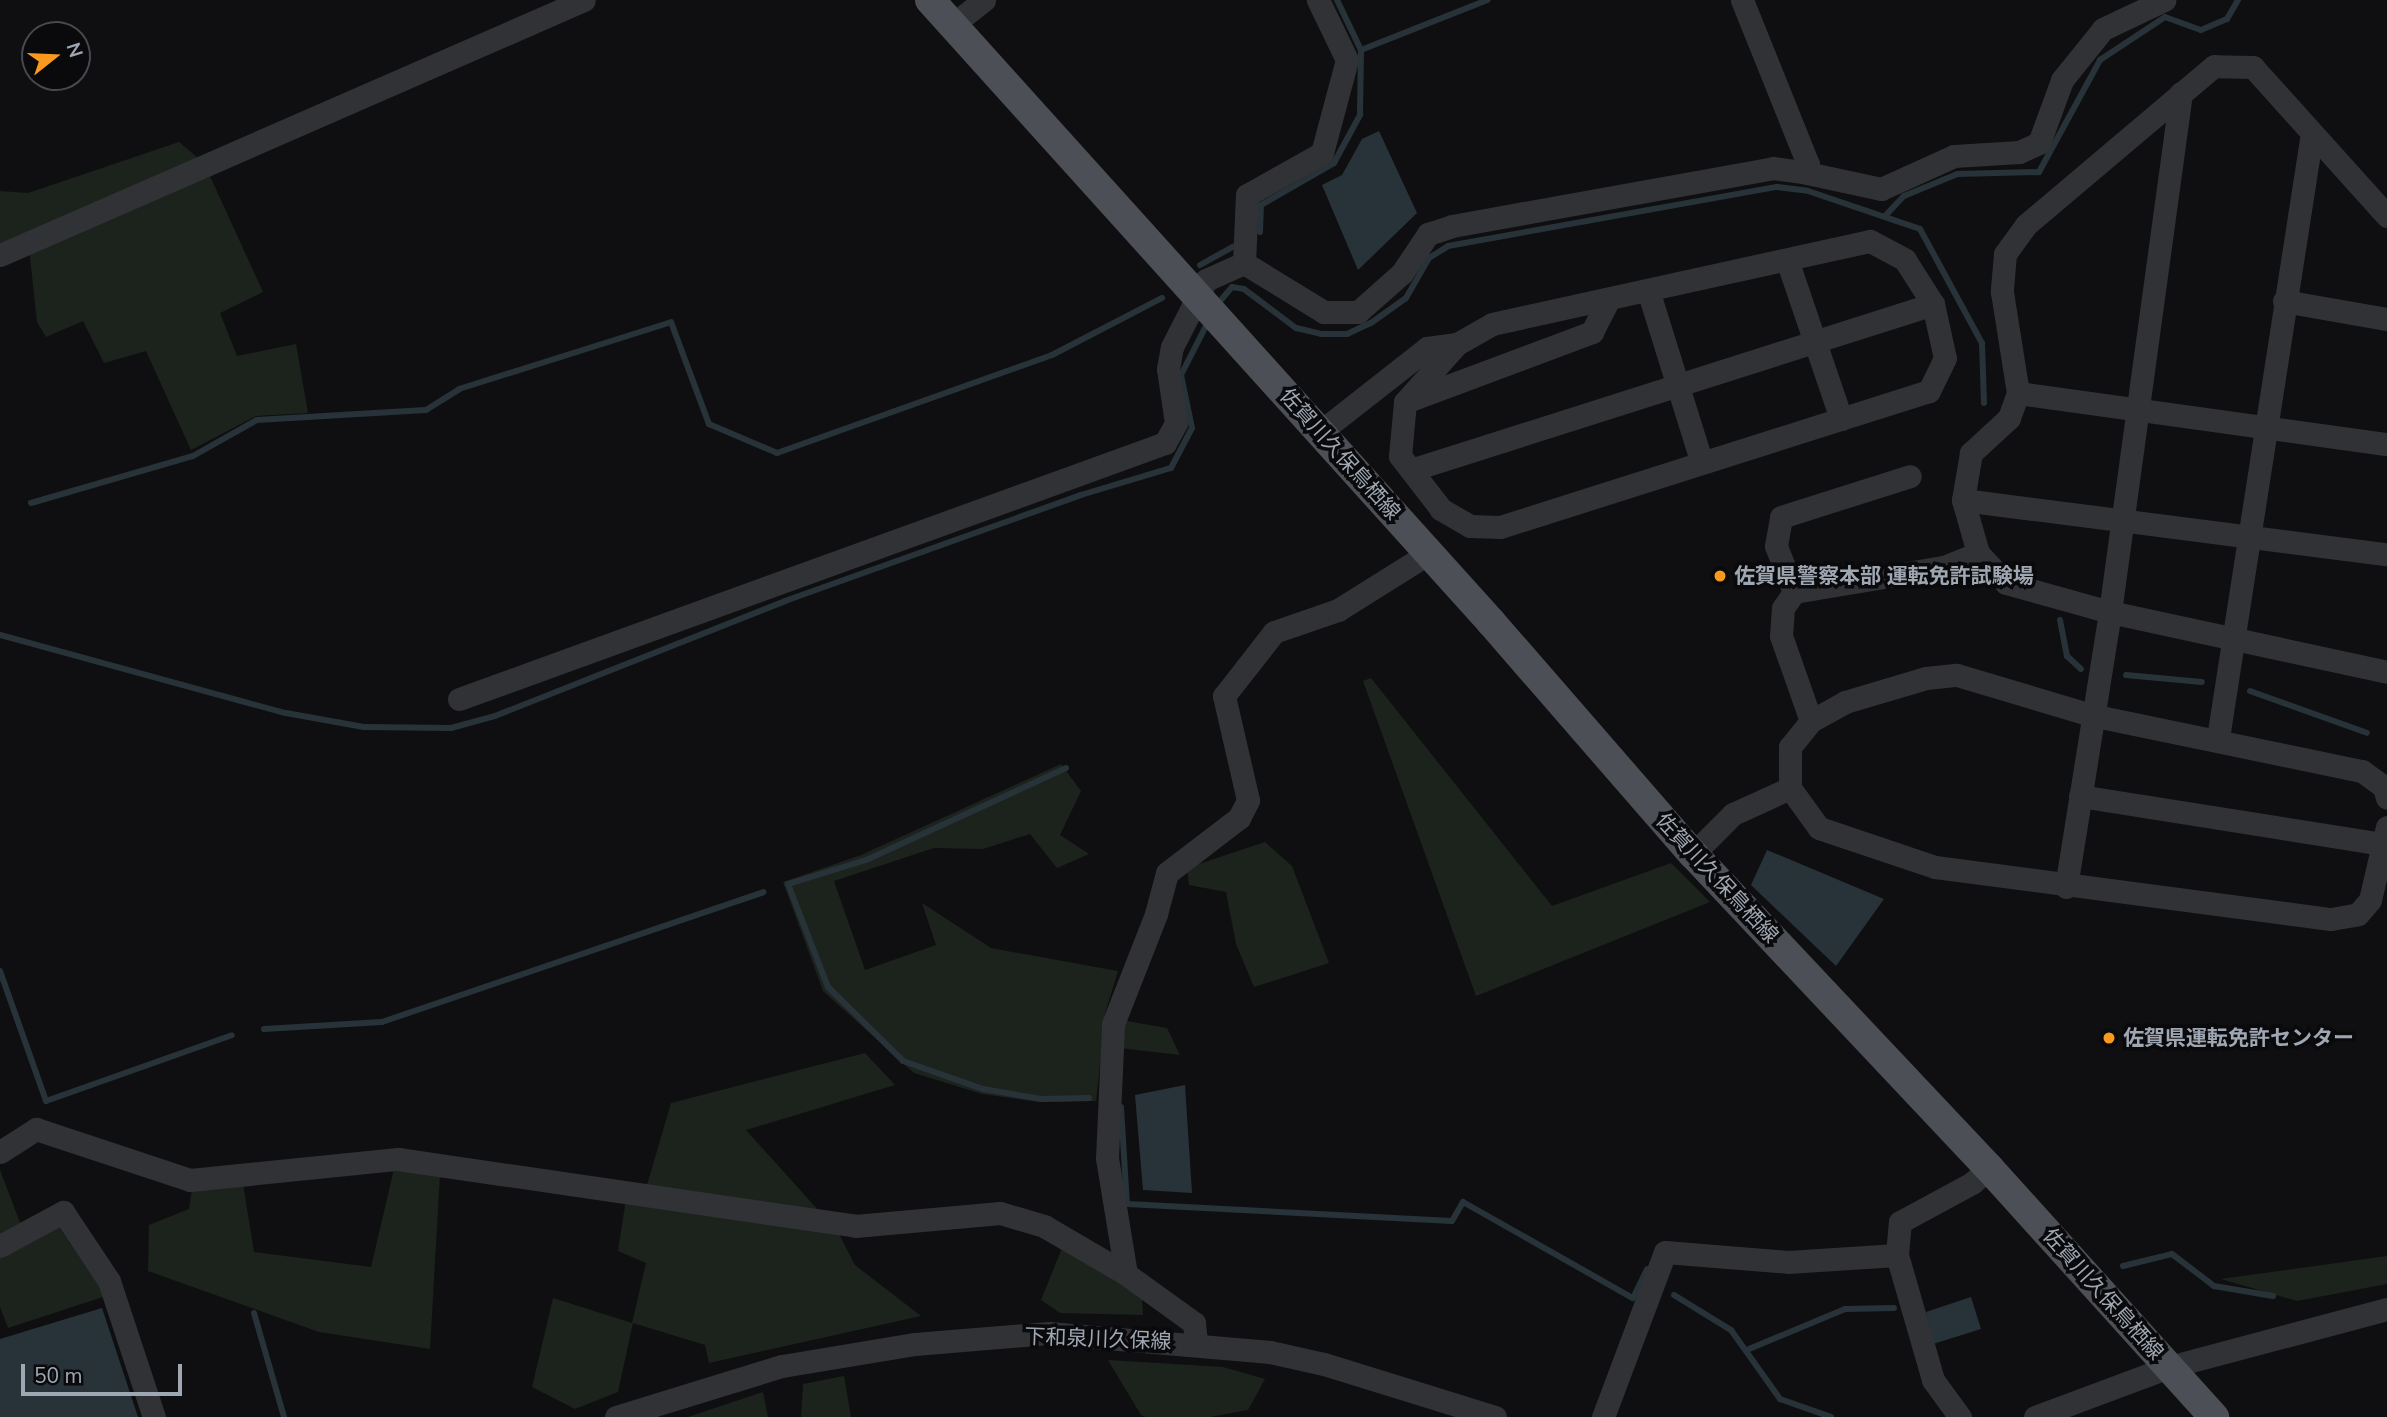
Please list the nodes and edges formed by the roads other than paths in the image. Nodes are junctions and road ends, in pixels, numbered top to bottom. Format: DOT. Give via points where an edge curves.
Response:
graph roads {
  1 [pos="584,0"];
  2 [pos="930,0"];
  3 [pos="984,0"];
  4 [pos="1318,0"];
  5 [pos="1742,0"];
  6 [pos="2164,0"];
  7 [pos="951,26"];
  8 [pos="2181,93"];
  9 [pos="2312,132"];
  10 [pos="1807,173"];
  11 [pos="2387,216"];
  12 [pos="0,255"];
  13 [pos="1787,260"];
  14 [pos="1244,263"];
  15 [pos="1648,290"];
  16 [pos="1199,298"];
  17 [pos="1609,299"];
  18 [pos="2284,301"];
  19 [pos="1933,304"];
  20 [pos="2387,319"];
  21 [pos="1814,341"];
  22 [pos="1457,344"];
  23 [pos="1678,385"];
  24 [pos="2018,393"];
  25 [pos="1405,402"];
  26 [pos="2138,408"];
  27 [pos="1841,419"];
  28 [pos="2264,425"];
  29 [pos="1321,432"];
  30 [pos="2387,444"];
  31 [pos="1702,463"];
  32 [pos="1411,470"];
  33 [pos="1910,476"];
  34 [pos="1963,500"];
  35 [pos="2123,519"];
  36 [pos="2248,534"];
  37 [pos="1429,553"];
  38 [pos="1978,553"];
  39 [pos="2387,554"];
  40 [pos="1794,592"];
  41 [pos="2110,612"];
  42 [pos="2233,638"];
  43 [pos="2387,672"];
  44 [pos="459,699"];
  45 [pos="2091,715"];
  46 [pos="1811,722"];
  47 [pos="2218,738"];
  48 [pos="1790,788"];
  49 [pos="2386,790"];
  50 [pos="2080,796"];
  51 [pos="2385,836"];
  52 [pos="1693,854"];
  53 [pos="2066,887"];
  54 [pos="0,1152"];
  55 [pos="1989,1168"];
  56 [pos="0,1246"];
  57 [pos="1897,1255"];
  58 [pos="1126,1274"];
  59 [pos="2387,1308"];
  60 [pos="1196,1343"];
  61 [pos="2169,1367"];
  62 [pos="154,1417"];
  63 [pos="616,1417"];
  64 [pos="1494,1417"];
  65 [pos="1602,1417"];
  66 [pos="1960,1417"];
  67 [pos="2035,1417"];
  68 [pos="2214,1417"];
  1 -- 12 [label="street"];
  2 -- 7 [label="main road"];
  3 -- 7 [label="street"];
  4 -- 14 [label="street" via="1347,60 1322,153 1247,195"];
  5 -- 10 [label="street" via="1808,164"];
  6 -- 10 [label="street" via="2103,29 2062,80 2039,143 2019,152 1954,156 1881,189"];
  7 -- 16 [label="main road"];
  8 -- 9 [label="street" via="2214,66 2253,66"];
  8 -- 24 [label="street" via="2026,225 2005,254 2002,292"];
  8 -- 26 [label="street"];
  9 -- 11 [label="street"];
  9 -- 18 [label="street"];
  10 -- 14 [label="street" via="1773,168 1428,233 1402,274 1358,312 1324,312"];
  13 -- 15 [label="street"];
  13 -- 19 [label="street" via="1870,241 1905,260"];
  13 -- 21 [label="street"];
  14 -- 16 [label="street" via="1206,280"];
  15 -- 17 [label="street"];
  15 -- 23 [label="street"];
  16 -- 29 [label="main road, 佐賀川久保鳥栖線"];
  16 -- 44 [label="street" via="1172,346 1168,369 1177,423 1165,443"];
  17 -- 22 [label="street" via="1492,324"];
  17 -- 25 [label="street" via="1592,332"];
  18 -- 20 [label="street"];
  18 -- 28 [label="street"];
  19 -- 21 [label="street"];
  19 -- 27 [label="street" via="1945,358 1929,391"];
  21 -- 23 [label="street"];
  21 -- 27 [label="street"];
  22 -- 25 [label="street"];
  22 -- 29 [label="street" via="1427,348"];
  23 -- 31 [label="street"];
  23 -- 32 [label="street"];
  24 -- 26 [label="street"];
  24 -- 34 [label="street" via="2009,418 1971,453"];
  25 -- 32 [label="street" via="1401,456"];
  26 -- 28 [label="street"];
  26 -- 35 [label="street"];
  27 -- 31 [label="street"];
  28 -- 30 [label="street"];
  28 -- 36 [label="street"];
  29 -- 37 [label="main road, 佐賀川久保鳥栖線"];
  31 -- 32 [label="street" via="1500,527 1470,526 1441,509"];
  33 -- 40 [label="street" via="1781,517 1776,546"];
  34 -- 35 [label="street"];
  34 -- 38 [label="street"];
  35 -- 36 [label="street"];
  35 -- 41 [label="street"];
  36 -- 39 [label="street"];
  36 -- 42 [label="street"];
  37 -- 52 [label="main road, 佐賀川久保鳥栖線"];
  37 -- 58 [label="street" via="1338,610 1274,632 1224,696 1248,800 1239,818 1167,873 1156,914 1112,1024 1107,1158"];
  38 -- 40 [label="street" via="1944,567"];
  38 -- 41 [label="street" via="2006,583"];
  40 -- 46 [label="street" via="1783,608 1781,636"];
  41 -- 42 [label="street"];
  41 -- 45 [label="street"];
  42 -- 43 [label="street"];
  42 -- 47 [label="street"];
  45 -- 46 [label="street" via="1957,675 1926,678 1845,702"];
  45 -- 47 [label="street"];
  45 -- 50 [label="street"];
  46 -- 48 [label="street" via="1790,747"];
  47 -- 49 [label="street" via="2362,771"];
  48 -- 52 [label="street" via="1733,814"];
  48 -- 53 [label="street" via="1819,828 1935,867"];
  50 -- 51 [label="street"];
  50 -- 53 [label="street"];
  51 -- 53 [label="street" via="2371,900 2358,914 2331,919"];
  52 -- 55 [label="main road, 佐賀川久保鳥栖線"];
  54 -- 58 [label="street" via="36,1129 190,1180 397,1159 855,1226 1000,1213 1044,1226"];
  55 -- 57 [label="street" via="1972,1183 1900,1222"];
  55 -- 61 [label="main road, 佐賀川久保鳥栖線"];
  56 -- 62 [label="street" via="63,1212 109,1281"];
  57 -- 65 [label="street" via="1788,1262 1665,1252"];
  57 -- 66 [label="street" via="1933,1380"];
  58 -- 60 [label="street" via="1194,1323"];
  59 -- 61 [label="street"];
  60 -- 63 [label="street, 下和泉川久保線" via="1049,1334 915,1344 782,1366"];
  60 -- 64 [label="street, 下和泉川久保線" via="1324,1364"];
  61 -- 67 [label="street"];
  61 -- 68 [label="main road, 佐賀川久保鳥栖線"];
}
